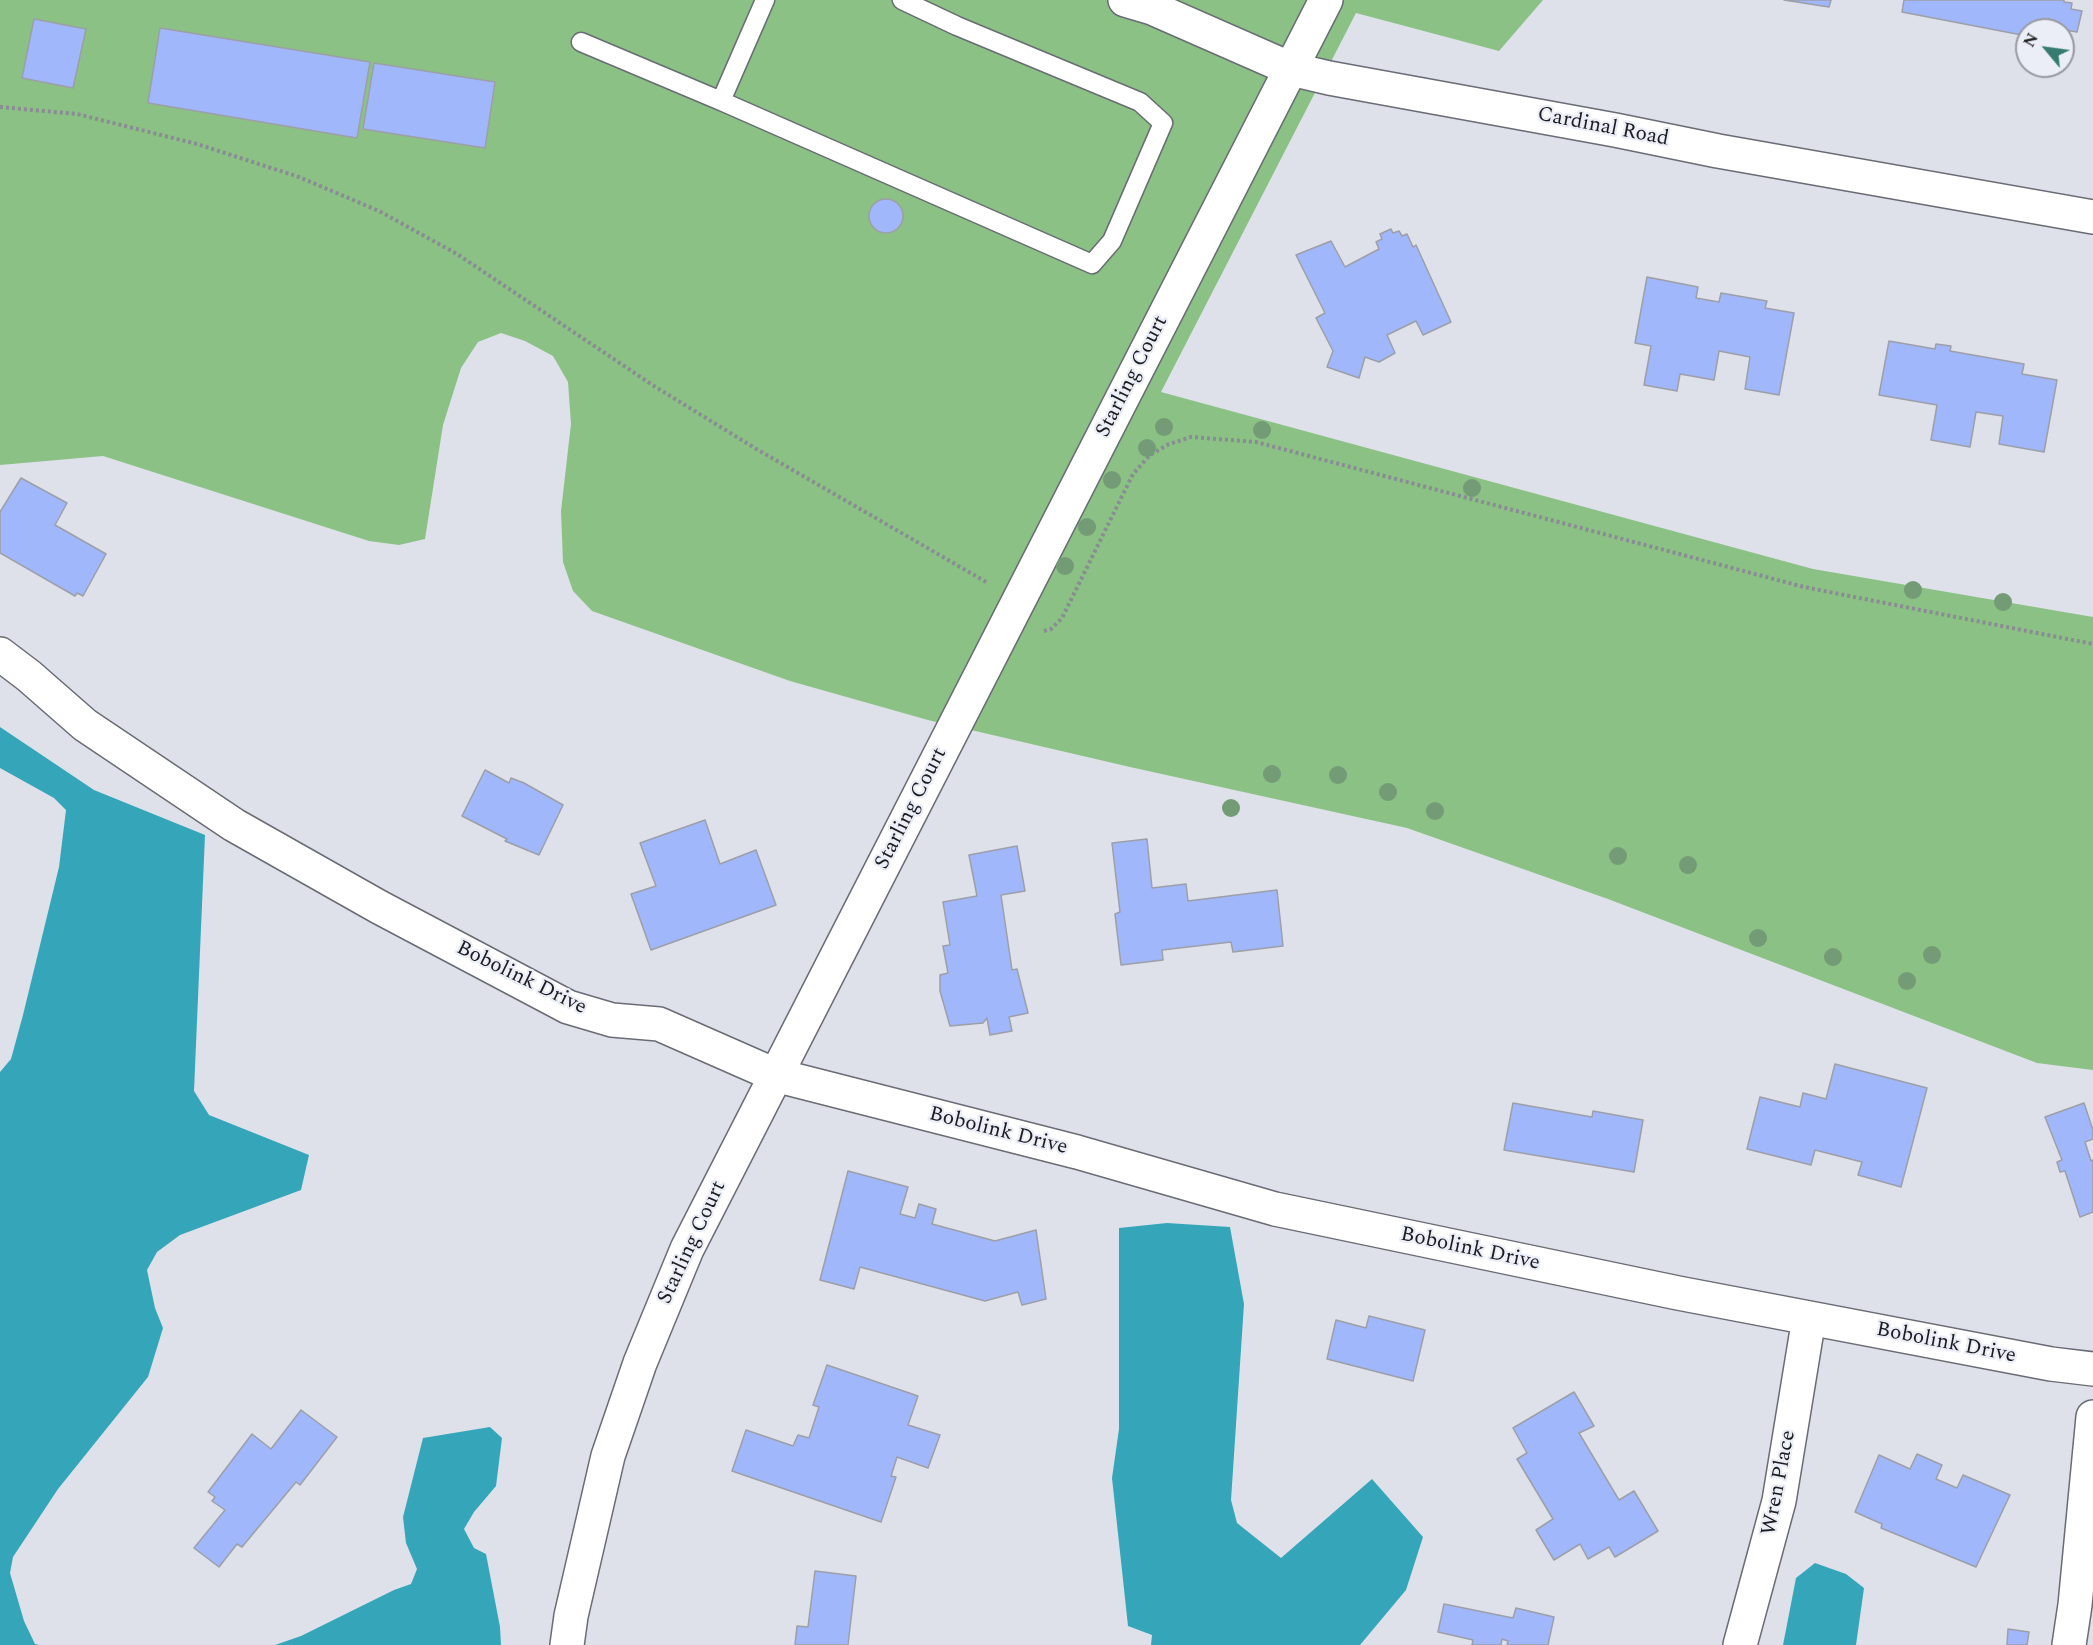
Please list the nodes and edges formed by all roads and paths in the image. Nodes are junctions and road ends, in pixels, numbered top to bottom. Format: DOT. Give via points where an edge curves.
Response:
graph roads {
  1 [pos="765,0"];
  2 [pos="902,0"];
  3 [pos="1125,0"];
  4 [pos="1326,0"];
  5 [pos="581,42"];
  6 [pos="1291,69"];
  7 [pos="721,101"];
  8 [pos="0,107"];
  9 [pos="2093,217"];
  10 [pos="1012,613"];
  11 [pos="2093,644"];
  12 [pos="0,654"];
  13 [pos="776,1076"];
  14 [pos="1809,1318"];
  15 [pos="2093,1369"];
  16 [pos="2093,1417"];
  17 [pos="567,1645"];
  18 [pos="1740,1645"];
  19 [pos="2068,1645"];
  1 -- 7 [label="lane"];
  2 -- 7 [label="lane" via="1140,102 1163,123 1112,241 1092,264"];
  3 -- 6 [label="street, Cardinal Road"];
  4 -- 6 [label="street, Starling Court"];
  5 -- 7 [label="lane"];
  6 -- 9 [label="street, Cardinal Road"];
  6 -- 10 [label="street, Starling Court"];
  8 -- 10 [label="path" via="77,114 197,144 299,177 379,211 457,254 654,386 758,450 996,587"];
  10 -- 11 [label="path" via="1027,629 1040,632 1057,624 1134,474 1149,455 1191,437 1256,442 1793,584"];
  10 -- 13 [label="street, Starling Court"];
  12 -- 13 [label="street, Bobolink Drive" via="85,725 234,825 379,907 568,1007 612,1020 659,1024"];
  13 -- 14 [label="street, Bobolink Drive" via="1077,1152 1275,1209"];
  13 -- 17 [label="street, Starling Court" via="687,1250 640,1363 608,1456"];
  14 -- 15 [label="street, Bobolink Drive"];
  14 -- 18 [label="street, Wren Place" via="1779,1501"];
  16 -- 19 [label="street"];
}
